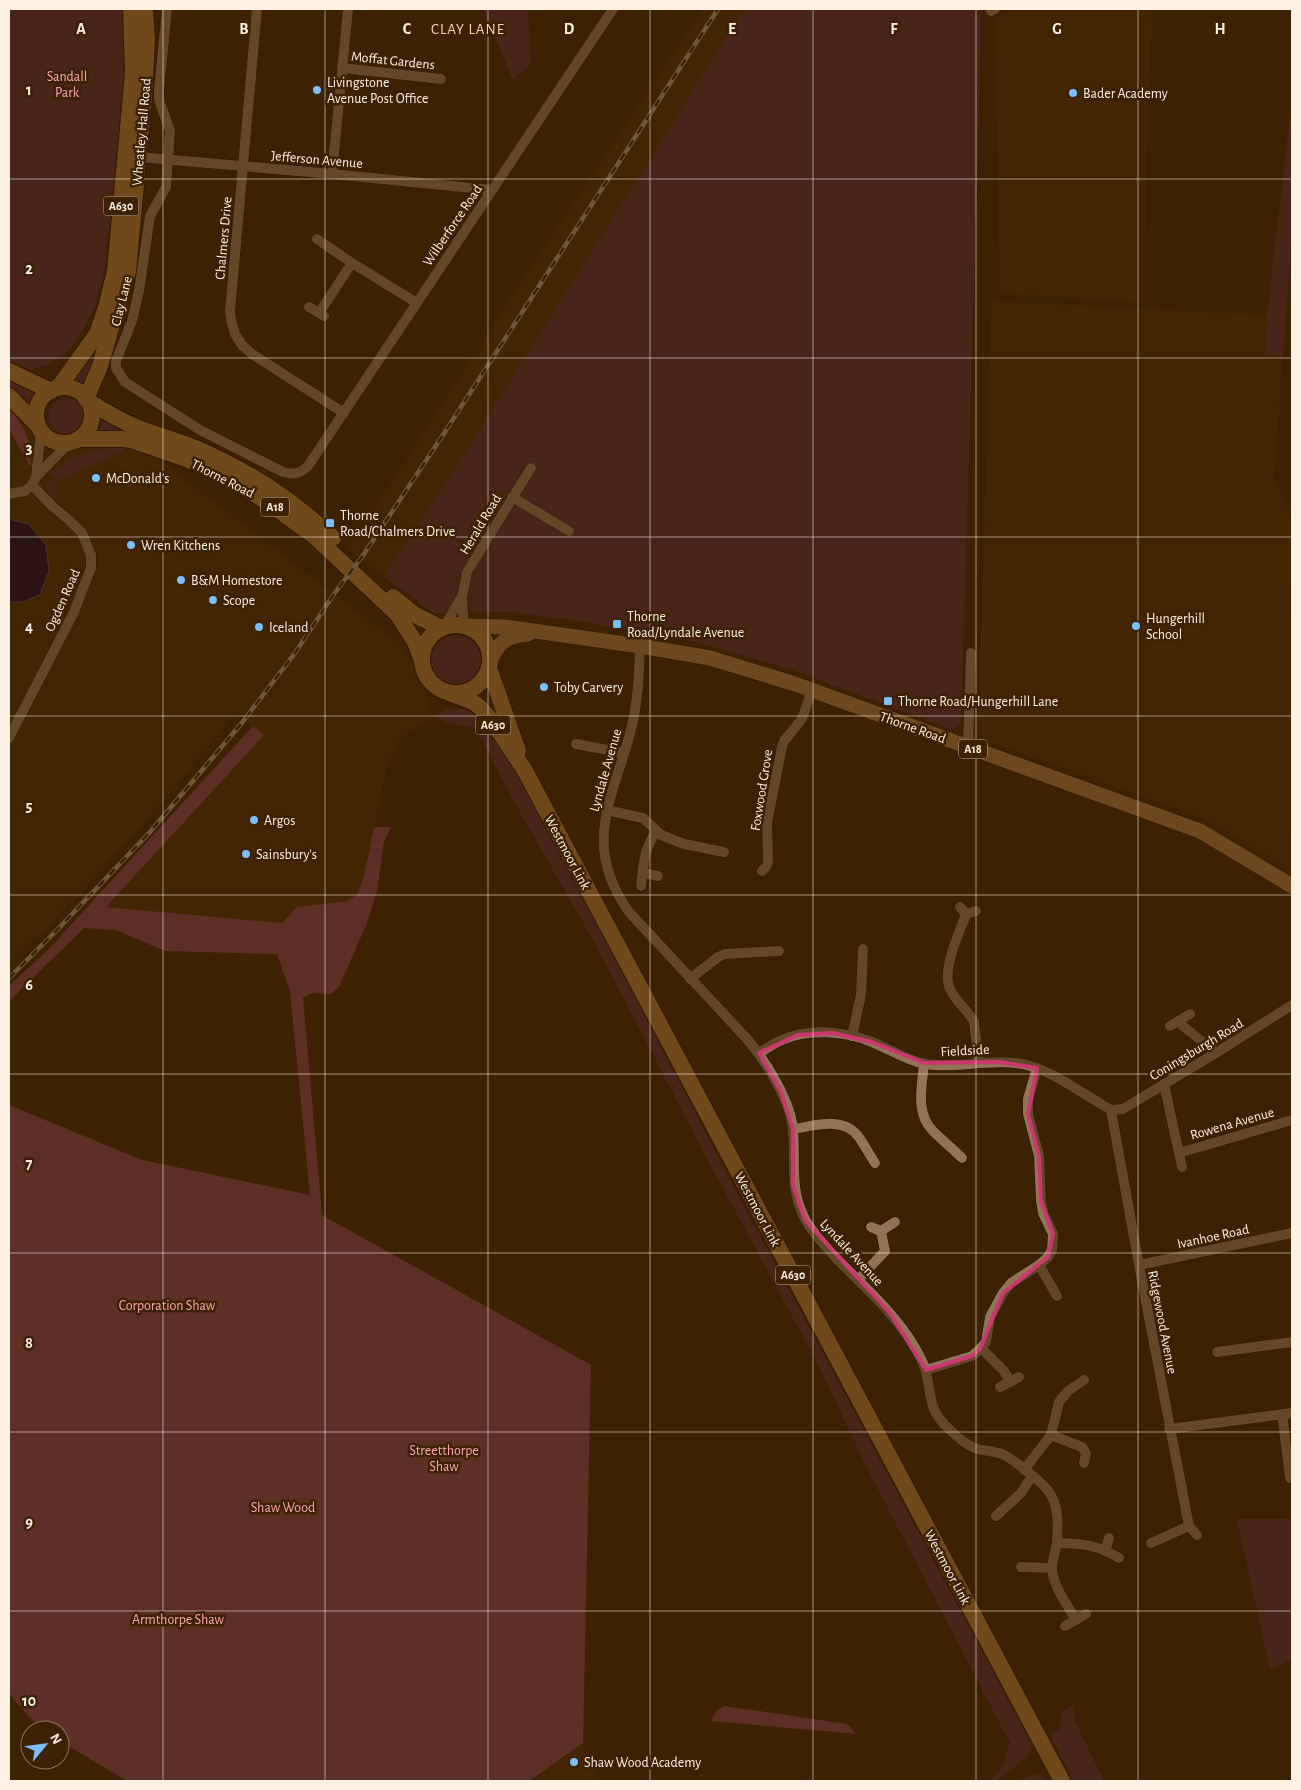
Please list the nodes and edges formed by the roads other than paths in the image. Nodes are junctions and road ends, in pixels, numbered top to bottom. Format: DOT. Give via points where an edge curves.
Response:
graph roads {
  1 [pos="131,9"];
  2 [pos="145,9"];
  3 [pos="167,9"];
  4 [pos="257,9"];
  5 [pos="348,9"];
  6 [pos="613,9"];
  7 [pos="342,68"];
  8 [pos="442,79"];
  9 [pos="139,157"];
  10 [pos="168,160"];
  11 [pos="243,167"];
  12 [pos="332,174"];
  13 [pos="492,190"];
  14 [pos="317,238"];
  15 [pos="352,263"];
  16 [pos="417,303"];
  17 [pos="309,306"];
  18 [pos="9,371"];
  19 [pos="54,390"];
  20 [pos="9,396"];
  21 [pos="87,400"];
  22 [pos="344,414"];
  23 [pos="40,428"];
  24 [pos="74,441"];
  25 [pos="314,458"];
  26 [pos="531,468"];
  27 [pos="34,481"];
  28 [pos="9,494"];
  29 [pos="512,497"];
  30 [pos="569,531"];
  31 [pos="462,598"];
  32 [pos="465,626"];
  33 [pos="442,627"];
  34 [pos="545,632"];
  35 [pos="640,646"];
  36 [pos="971,652"];
  37 [pos="421,658"];
  38 [pos="489,665"];
  39 [pos="812,690"];
  40 [pos="451,694"];
  41 [pos="9,738"];
  42 [pos="576,744"];
  43 [pos="968,747"];
  44 [pos="624,753"];
  45 [pos="524,770"];
  46 [pos="606,810"];
  47 [pos="656,830"];
  48 [pos="724,852"];
  49 [pos="762,871"];
  50 [pos="643,873"];
  51 [pos="658,876"];
  52 [pos="641,886"];
  53 [pos="1292,886"];
  54 [pos="967,911"];
  55 [pos="863,949"];
  56 [pos="779,952"];
  57 [pos="690,979"];
  58 [pos="1292,1005"];
  59 [pos="1190,1014"];
  60 [pos="852,1036"];
  61 [pos="759,1053"];
  62 [pos="1216,1053"];
  63 [pos="979,1063"];
  64 [pos="924,1064"];
  65 [pos="1037,1068"];
  66 [pos="1164,1084"];
  67 [pos="1111,1110"];
  68 [pos="1292,1120"];
  69 [pos="793,1129"];
  70 [pos="1180,1152"];
  71 [pos="962,1158"];
  72 [pos="875,1163"];
  73 [pos="1182,1166"];
  74 [pos="895,1222"];
  75 [pos="871,1227"];
  76 [pos="882,1231"];
  77 [pos="1292,1233"];
  78 [pos="1039,1265"];
  79 [pos="1138,1265"];
  80 [pos="858,1280"];
  81 [pos="1057,1296"];
  82 [pos="1292,1342"];
  83 [pos="981,1348"];
  84 [pos="1217,1352"];
  85 [pos="926,1370"];
  86 [pos="1084,1380"];
  87 [pos="1000,1387"];
  88 [pos="1287,1414"];
  89 [pos="1169,1429"];
  90 [pos="1051,1435"];
  91 [pos="1084,1463"];
  92 [pos="1028,1473"];
  93 [pos="1290,1478"];
  94 [pos="996,1516"];
  95 [pos="1189,1526"];
  96 [pos="1198,1535"];
  97 [pos="1109,1538"];
  98 [pos="1057,1543"];
  99 [pos="1151,1543"];
  100 [pos="1105,1550"];
  101 [pos="1119,1558"];
  102 [pos="1021,1567"];
  103 [pos="1052,1568"];
  104 [pos="1086,1614"];
  105 [pos="1076,1620"];
  106 [pos="1065,1626"];
  107 [pos="1062,1781"];
  1 -- 19 [label="highway, Wheatley Hall Road / A630" via="132,82 115,271 97,334"];
  2 -- 9 [label="highway, Wheatley Hall Road / A630" via="148,39"];
  3 -- 10 [label="street, Clay Lane" via="159,100 170,131"];
  4 -- 11 [label="street, Chalmers Drive"];
  5 -- 7 [label="street"];
  6 -- 13 [label="street, Wilberforce Road"];
  7 -- 8 [label="street, Moffat Gardens"];
  7 -- 12 [label="street"];
  9 -- 10 [label="street, Jefferson Avenue"];
  9 -- 21 [label="highway, Wheatley Hall Road / A630" via="128,271"];
  10 -- 11 [label="street, Jefferson Avenue"];
  10 -- 25 [label="street, Clay Lane" via="166,187 150,216 139,291 116,368 125,382 200,430 283,472 293,475 302,472"];
  11 -- 12 [label="street, Jefferson Avenue"];
  11 -- 22 [label="street, Chalmers Drive" via="230,311 235,334 252,354"];
  12 -- 13 [label="street, Jefferson Avenue"];
  13 -- 16 [label="street, Wilberforce Road"];
  14 -- 15 [label="street"];
  15 -- 16 [label="street"];
  15 -- 17 [label="street" via="322,315"];
  16 -- 22 [label="street, Wilberforce Road"];
  18 -- 19 [label="highway"];
  19 -- 21 [label="highway" via="74,389"];
  19 -- 23 [label="highway" via="43,397 38,406 36,416"];
  20 -- 23 [label="highway"];
  21 -- 24 [label="highway" via="92,411 91,422 86,432"];
  21 -- 33 [label="highway, Thorne Road / A18" via="137,428 202,451 277,491 313,519 405,608"];
  22 -- 25 [label="street, Wilberforce Road"];
  23 -- 24 [label="highway" via="53,441"];
  23 -- 27 [label="street"];
  24 -- 27 [label="street"];
  24 -- 37 [label="highway, Thorne Road / A18" via="134,440 189,460 240,485 314,536 397,614"];
  26 -- 29 [label="street, Herald Road"];
  27 -- 28 [label="street" via="25,491"];
  27 -- 41 [label="street, Ogden Road" via="52,506 82,533 91,568 74,612"];
  29 -- 30 [label="street"];
  29 -- 31 [label="street, Herald Road" via="467,572"];
  31 -- 32 [label="street, Herald Road"];
  31 -- 33 [label="street, Herald Road"];
  32 -- 33 [label="highway, A18"];
  32 -- 34 [label="main road, A18"];
  32 -- 38 [label="highway" via="481,636 487,645"];
  33 -- 37 [label="highway" via="427,640"];
  34 -- 35 [label="main road, Thorne Road / A18"];
  34 -- 38 [label="main road, A18" via="507,638 494,652"];
  35 -- 39 [label="main road, Thorne Road / A18" via="710,658"];
  35 -- 44 [label="street, Lyndale Avenue" via="635,710"];
  36 -- 43 [label="street"];
  37 -- 40 [label="highway, A18" via="424,674 431,684"];
  38 -- 40 [label="highway, A18" via="476,688"];
  38 -- 45 [label="highway, Westmoor Link / A630"];
  39 -- 43 [label="main road, Thorne Road / A18"];
  39 -- 49 [label="street, Foxwood Grove" via="802,720 782,748 767,822 768,862"];
  40 -- 45 [label="highway, Westmoor Link / A630" via="476,704 485,713"];
  42 -- 44 [label="street"];
  43 -- 53 [label="main road, Thorne Road / A18" via="1200,831"];
  44 -- 46 [label="street, Lyndale Avenue"];
  45 -- 107 [label="highway, Westmoor Link / A630"];
  46 -- 47 [label="street" via="637,816"];
  46 -- 57 [label="street, Lyndale Avenue" via="604,849 615,887 629,912"];
  47 -- 48 [label="street" via="661,836 684,844"];
  47 -- 50 [label="street" via="647,845"];
  50 -- 51 [label="street"];
  50 -- 52 [label="street"];
  54 -- 63 [label="street" via="948,966 947,980 951,992 974,1022"];
  55 -- 60 [label="street" via="861,995"];
  56 -- 57 [label="street" via="725,954"];
  57 -- 61 [label="street, Lyndale Avenue"];
  58 -- 62 [label="street, Coningsburgh Road"];
  59 -- 62 [label="street" via="1174,1024"];
  60 -- 61 [label="street, Fieldside" via="834,1032 798,1035"];
  60 -- 64 [label="street, Fieldside"];
  61 -- 69 [label="street, Lyndale Avenue" via="781,1092"];
  62 -- 66 [label="street, Coningsburgh Road"];
  63 -- 64 [label="street, Fieldside"];
  63 -- 65 [label="street, Fieldside" via="1017,1062"];
  64 -- 71 [label="street" via="920,1097 923,1115 932,1130"];
  65 -- 67 [label="street, Fieldside"];
  65 -- 78 [label="street" via="1028,1099 1028,1114 1038,1156 1040,1201 1053,1243 1048,1257"];
  66 -- 67 [label="street, Coningsburgh Road" via="1123,1109"];
  66 -- 70 [label="street"];
  67 -- 79 [label="street, Ridgewood Avenue"];
  68 -- 70 [label="street, Rowena Avenue"];
  69 -- 72 [label="street" via="829,1124 845,1126 858,1136"];
  69 -- 80 [label="street, Lyndale Avenue" via="794,1185 799,1206 813,1232"];
  70 -- 73 [label="street"];
  74 -- 76 [label="street"];
  75 -- 76 [label="street"];
  76 -- 80 [label="street" via="884,1251"];
  77 -- 79 [label="street, Ivanhoe Road"];
  78 -- 81 [label="street"];
  78 -- 83 [label="street" via="1003,1293 990,1317 986,1342"];
  79 -- 89 [label="street, Ridgewood Avenue"];
  80 -- 85 [label="street, Lyndale Avenue" via="901,1327"];
  82 -- 84 [label="street"];
  83 -- 85 [label="street" via="972,1356"];
  83 -- 87 [label="street" via="1014,1379"];
  85 -- 92 [label="street, Lyndale Avenue" via="933,1410 939,1420 966,1443 1005,1455"];
  86 -- 90 [label="street" via="1059,1402"];
  88 -- 89 [label="street"];
  88 -- 93 [label="street"];
  89 -- 95 [label="street, Ridgewood Avenue"];
  90 -- 91 [label="street" via="1082,1448 1086,1454"];
  90 -- 92 [label="street"];
  92 -- 94 [label="street" via="1021,1492"];
  92 -- 98 [label="street, Lyndale Avenue" via="1045,1486 1054,1501"];
  95 -- 96 [label="street"];
  95 -- 99 [label="street"];
  97 -- 100 [label="street"];
  98 -- 100 [label="street" via="1088,1544"];
  98 -- 103 [label="street, Lyndale Avenue"];
  100 -- 101 [label="street"];
  102 -- 103 [label="street"];
  103 -- 105 [label="street, Lyndale Avenue" via="1057,1587"];
  104 -- 105 [label="street"];
  105 -- 106 [label="street"];
}
